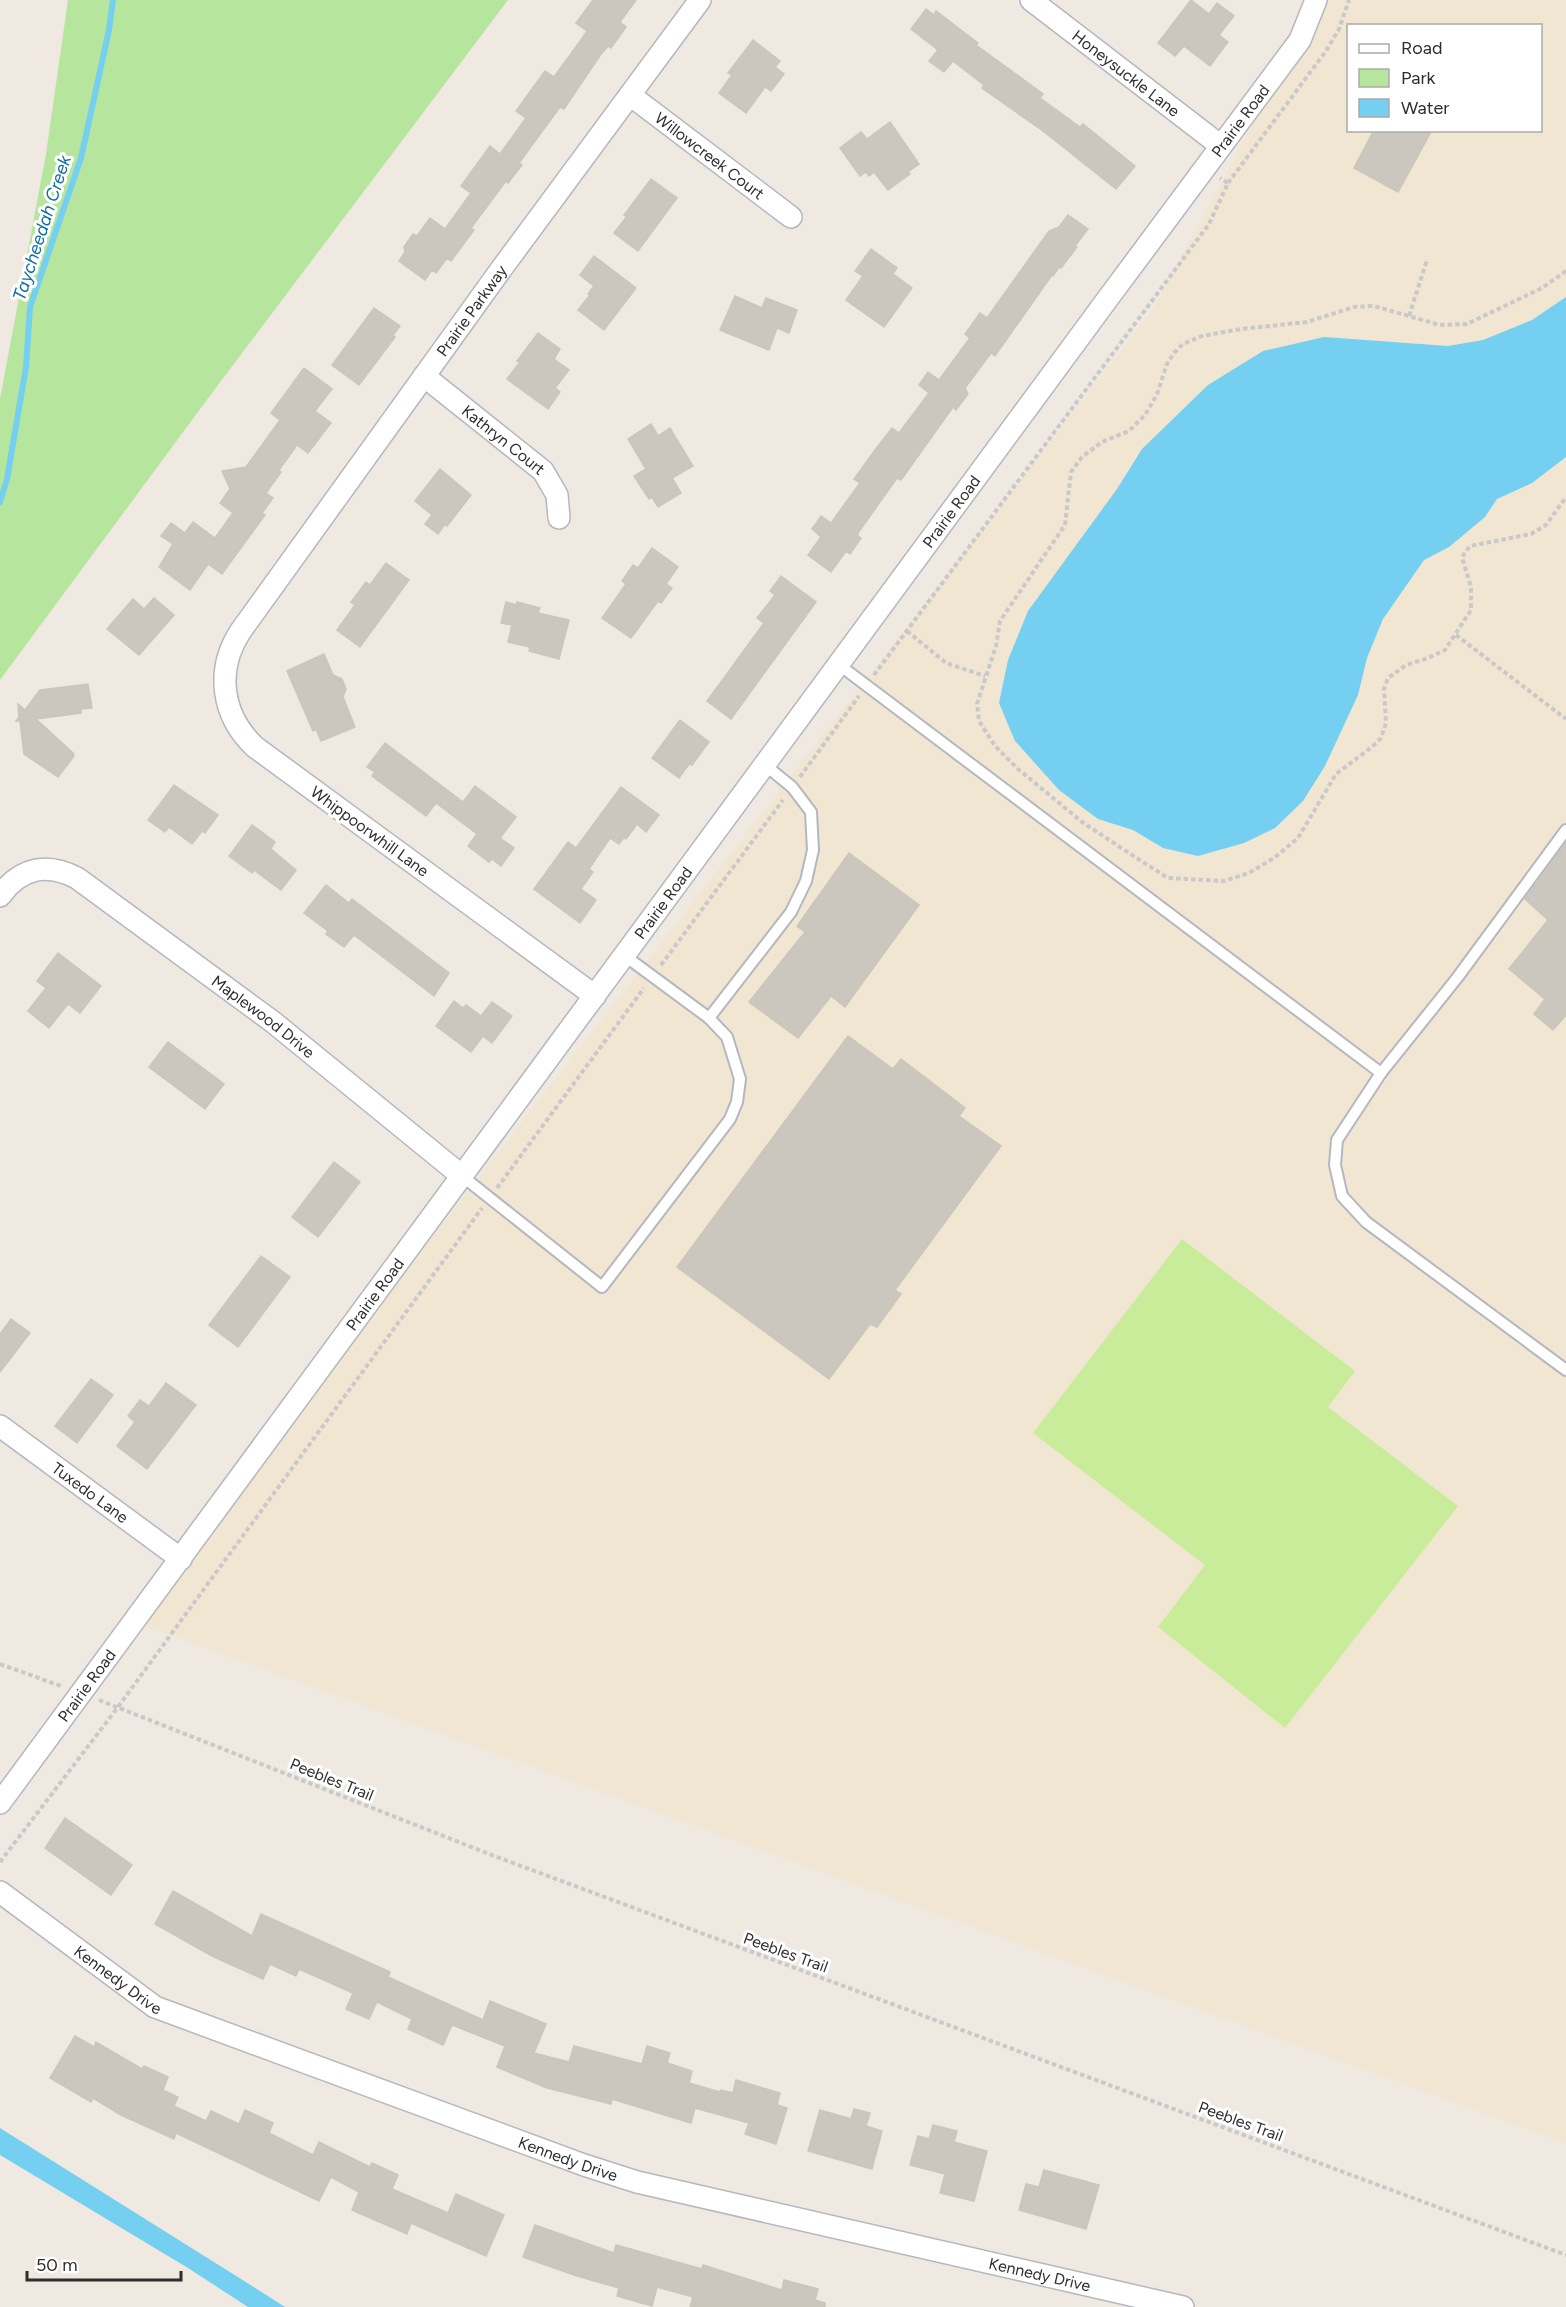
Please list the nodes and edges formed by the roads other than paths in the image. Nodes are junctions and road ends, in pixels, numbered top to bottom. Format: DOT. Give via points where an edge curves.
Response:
graph roads {
  1 [pos="700,0"];
  2 [pos="1031,0"];
  3 [pos="1316,0"];
  4 [pos="630,94"];
  5 [pos="1221,146"];
  6 [pos="791,217"];
  7 [pos="424,376"];
  8 [pos="560,518"];
  9 [pos="246,624"];
  10 [pos="838,664"];
  11 [pos="765,765"];
  12 [pos="1566,830"];
  13 [pos="0,896"];
  14 [pos="625,956"];
  15 [pos="595,996"];
  16 [pos="709,1018"];
  17 [pos="1381,1073"];
  18 [pos="462,1176"];
  19 [pos="1566,1370"];
  20 [pos="0,1426"];
  21 [pos="181,1559"];
  22 [pos="0,1803"];
  23 [pos="0,1892"];
  24 [pos="1183,2307"];
  1 -- 4 [label="street, Prairie Parkway"];
  2 -- 5 [label="street, Honeysuckle Lane"];
  3 -- 5 [label="street, Prairie Road" via="1300,40"];
  4 -- 6 [label="street, Willowcreek Court"];
  4 -- 7 [label="street, Prairie Parkway"];
  5 -- 10 [label="street, Prairie Road"];
  7 -- 8 [label="street, Kathryn Court" via="543,471 557,495"];
  7 -- 9 [label="street, Prairie Parkway"];
  9 -- 15 [label="street, Whippoorwhill Lane" via="229,655 224,684 228,708 246,739"];
  10 -- 11 [label="street, Prairie Road"];
  10 -- 17 [label="lane"];
  11 -- 14 [label="street, Prairie Road"];
  11 -- 16 [label="lane" via="792,787 811,812 813,850 806,881 791,912"];
  12 -- 17 [label="lane"];
  13 -- 18 [label="street, Maplewood Drive" via="24,874 40,869 77,878 205,970"];
  14 -- 15 [label="street, Prairie Road"];
  14 -- 16 [label="lane"];
  15 -- 18 [label="street, Prairie Road"];
  16 -- 18 [label="lane" via="727,1037 740,1078 737,1102 730,1119 602,1287"];
  17 -- 19 [label="lane" via="1337,1140 1335,1165 1342,1196 1366,1222"];
  18 -- 21 [label="street, Prairie Road"];
  20 -- 21 [label="street, Tuxedo Lane"];
  21 -- 22 [label="street, Prairie Road"];
  23 -- 24 [label="street, Kennedy Drive" via="155,2007 584,2165 637,2182"];
}
